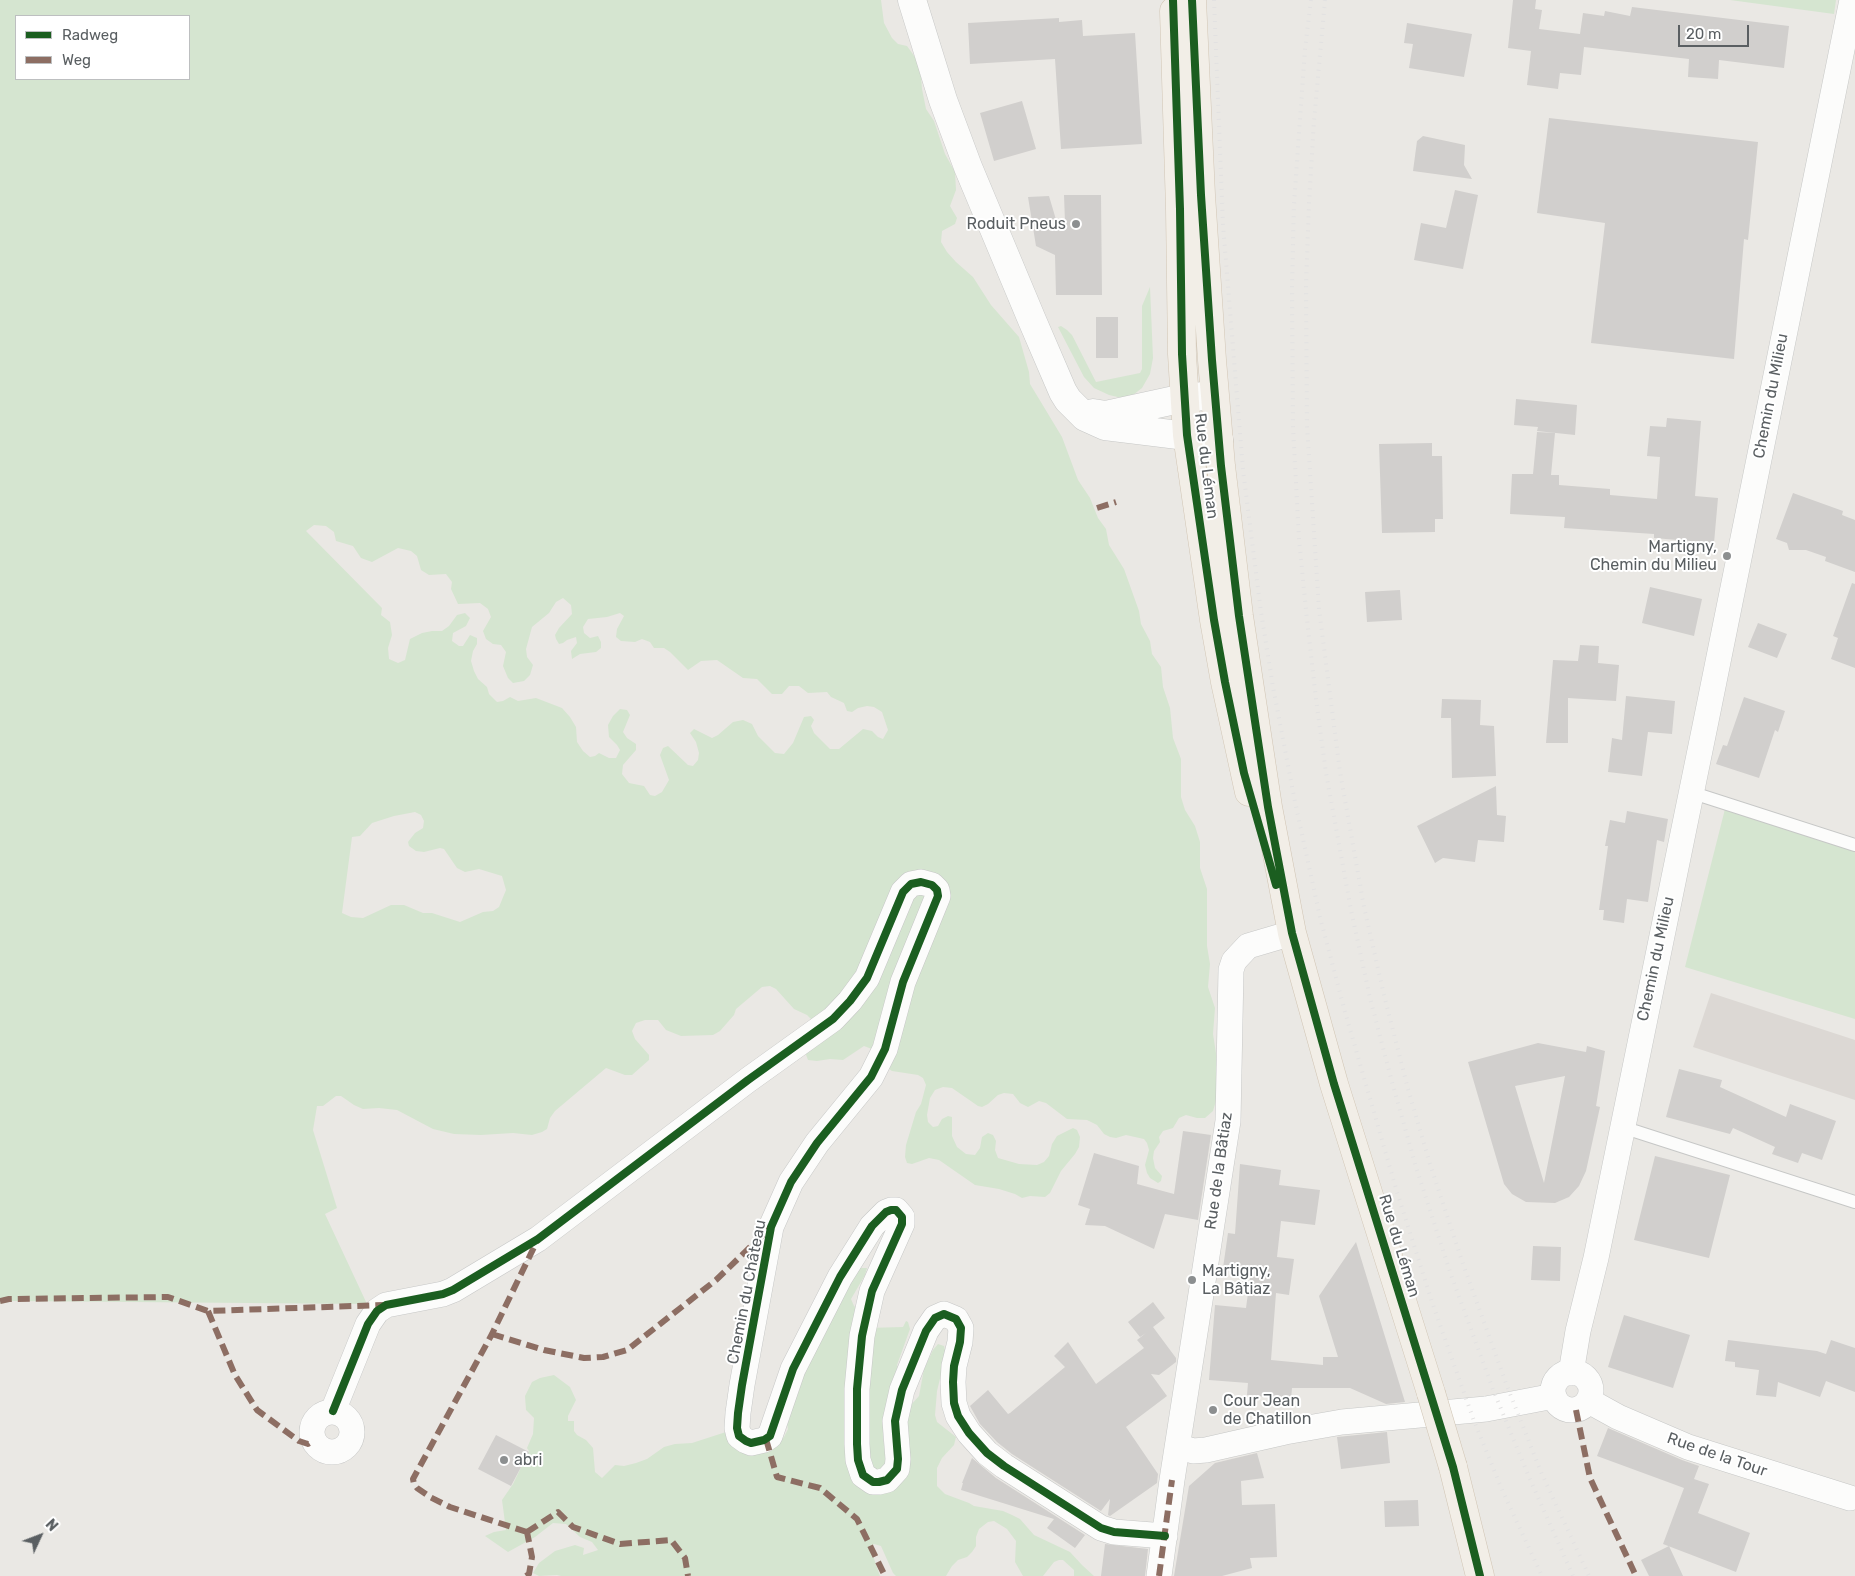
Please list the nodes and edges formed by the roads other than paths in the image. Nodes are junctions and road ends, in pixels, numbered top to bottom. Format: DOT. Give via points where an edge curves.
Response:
graph roads {
  1 [pos="912,0"];
  2 [pos="1173,0"];
  3 [pos="1192,0"];
  4 [pos="1852,0"];
  5 [pos="1058,378"];
  6 [pos="1214,395"];
  7 [pos="1184,398"];
  8 [pos="1187,435"];
  9 [pos="1219,440"];
  10 [pos="1690,792"];
  11 [pos="1855,845"];
  12 [pos="1291,929"];
  13 [pos="1622,1127"];
  14 [pos="1855,1202"];
  15 [pos="1571,1373"];
  16 [pos="1554,1396"];
  17 [pos="1588,1401"];
  18 [pos="334,1411"];
  19 [pos="1178,1446"];
  20 [pos="1850,1498"];
  21 [pos="1165,1536"];
  22 [pos="1159,1576"];
  23 [pos="1480,1576"];
  1 -- 5 [label="street" via="968,167"];
  2 -- 7 [label="main road, Rue du Léman"];
  3 -- 6 [label="main road, Rue du Léman"];
  4 -- 10 [label="street, Chemin du Milieu"];
  5 -- 7 [label="street" via="1077,404 1098,415"];
  5 -- 8 [label="street" via="1073,406 1095,423 1120,429"];
  6 -- 7 [label="street"];
  6 -- 9 [label="main road, Rue du Léman"];
  7 -- 8 [label="main road, Rue du Léman"];
  8 -- 9 [label="street"];
  8 -- 12 [label="main road, Rue du Léman" via="1233,724 1254,814"];
  9 -- 12 [label="main road, Rue du Léman" via="1246,664"];
  10 -- 11 [label="lane"];
  10 -- 13 [label="street, Chemin du Milieu"];
  12 -- 19 [label="street, Rue de la Bâtiaz" via="1248,946 1234,961 1231,970 1228,1121"];
  12 -- 23 [label="main road, Rue du Léman, bridge" via="1339,1100 1452,1467"];
  13 -- 14 [label="lane"];
  13 -- 15 [label="street, Chemin du Milieu"];
  15 -- 16 [label="street" via="1556,1382"];
  15 -- 17 [label="street" via="1580,1374 1589,1382 1591,1394"];
  16 -- 17 [label="street" via="1561,1406 1572,1410 1583,1407"];
  16 -- 19 [label="street" via="1486,1409 1342,1422 1206,1450"];
  17 -- 20 [label="street, Rue de la Tour" via="1618,1418 1688,1447"];
  18 -- 21 [label="street, Chemin du Château" via="368,1324 377,1311 386,1305 453,1290 538,1239 833,1019 867,978 903,892 911,884 921,882 932,885 938,896 903,982 885,1049 871,1077 790,1182 770,1227 742,1385 739,1436 751,1443 770,1436 793,1369 840,1278 872,1226 886,1212 896,1210 902,1217 902,1224 872,1292 862,1336 856,1444 863,1475 879,1482 887,1480 897,1469 895,1420 902,1390 926,1331 935,1318 944,1314 956,1319 961,1328 953,1382 958,1416 987,1453 1101,1528"];
  19 -- 21 [label="street, Rue de la Bâtiaz"];
  21 -- 22 [label="street"];
}
